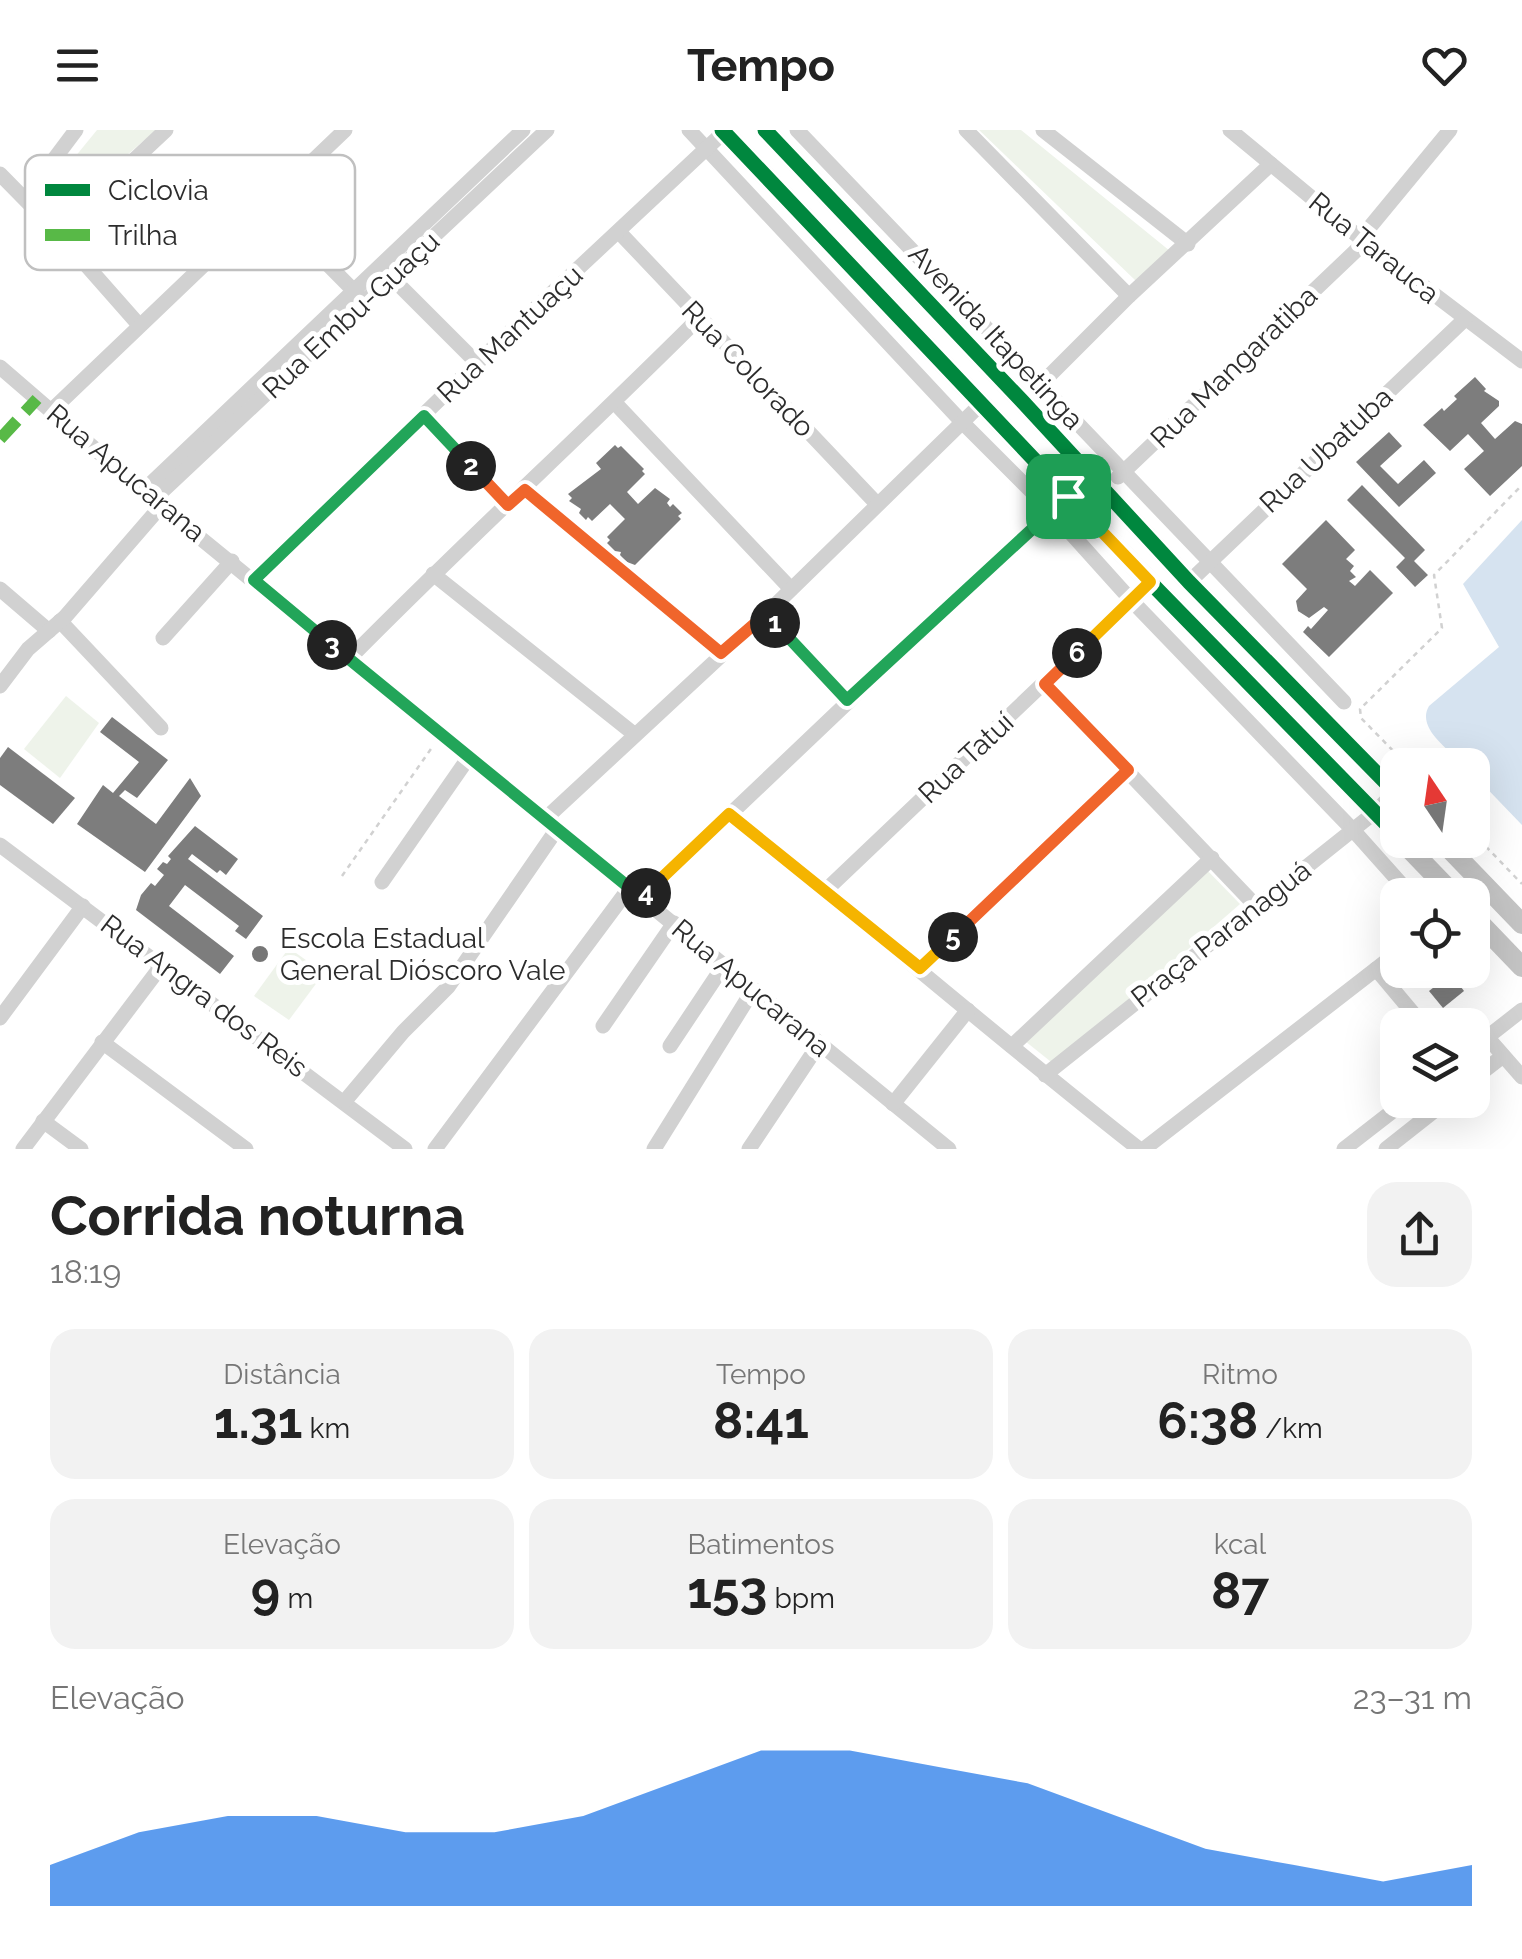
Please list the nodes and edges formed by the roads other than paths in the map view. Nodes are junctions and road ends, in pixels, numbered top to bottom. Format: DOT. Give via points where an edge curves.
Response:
graph roads {
  1 [pos="76,130"];
  2 [pos="166,130"];
  3 [pos="345,130"];
  4 [pos="523,130"];
  5 [pos="548,130"];
  6 [pos="688,130"];
  7 [pos="797,130"];
  8 [pos="1043,130"];
  9 [pos="1230,130"];
  10 [pos="1450,130"];
  11 [pos="723,131"];
  12 [pos="767,131"];
  13 [pos="970,132"];
  14 [pos="706,148"];
  15 [pos="57,155"];
  16 [pos="140,155"];
  17 [pos="320,155"];
  18 [pos="1271,164"];
  19 [pos="0,174"];
  20 [pos="25,198"];
  21 [pos="836,204"];
  22 [pos="813,226"];
  23 [pos="619,232"];
  24 [pos="1363,240"];
  25 [pos="1188,244"];
  26 [pos="91,270"];
  27 [pos="198,270"];
  28 [pos="333,270"];
  29 [pos="385,271"];
  30 [pos="359,296"];
  31 [pos="1129,296"];
  32 [pos="699,318"];
  33 [pos="1464,320"];
  34 [pos="138,325"];
  35 [pos="1522,360"];
  36 [pos="477,362"];
  37 [pos="0,367"];
  38 [pos="1040,386"];
  39 [pos="1022,400"];
  40 [pos="614,403"];
  41 [pos="981,404"];
  42 [pos="52,410"];
  43 [pos="424,416"];
  44 [pos="962,422"];
  45 [pos="1122,474"];
  46 [pos="1098,484"];
  47 [pos="525,490"];
  48 [pos="1068,496"];
  49 [pos="153,499"];
  50 [pos="877,504"];
  51 [pos="508,505"];
  52 [pos="1050,510"];
  53 [pos="1209,560"];
  54 [pos="232,561"];
  55 [pos="433,574"];
  56 [pos="254,580"];
  57 [pos="1150,582"];
  58 [pos="1189,582"];
  59 [pos="792,588"];
  60 [pos="0,589"];
  61 [pos="1131,600"];
  62 [pos="766,614"];
  63 [pos="54,626"];
  64 [pos="163,638"];
  65 [pos="721,653"];
  66 [pos="349,659"];
  67 [pos="1045,684"];
  68 [pos="0,686"];
  69 [pos="847,700"];
  70 [pos="1344,702"];
  71 [pos="161,728"];
  72 [pos="634,734"];
  73 [pos="469,757"];
  74 [pos="1128,770"];
  75 [pos="1380,778"];
  76 [pos="1380,808"];
  77 [pos="1374,813"];
  78 [pos="729,814"];
  79 [pos="1380,819"];
  80 [pos="551,824"];
  81 [pos="1353,830"];
  82 [pos="2,850"];
  83 [pos="1212,858"];
  84 [pos="1418,858"];
  85 [pos="1396,878"];
  86 [pos="1438,878"];
  87 [pos="382,882"];
  88 [pos="825,891"];
  89 [pos="636,892"];
  90 [pos="1490,900"];
  91 [pos="84,906"];
  92 [pos="1255,906"];
  93 [pos="674,922"];
  94 [pos="1522,924"];
  95 [pos="1490,933"];
  96 [pos="724,964"];
  97 [pos="162,965"];
  98 [pos="1380,966"];
  99 [pos="1522,967"];
  100 [pos="920,968"];
  101 [pos="1376,969"];
  102 [pos="753,990"];
  103 [pos="1408,1008"];
  104 [pos="968,1010"];
  105 [pos="1522,1010"];
  106 [pos="0,1018"];
  107 [pos="603,1026"];
  108 [pos="1490,1035"];
  109 [pos="1490,1041"];
  110 [pos="102,1042"];
  111 [pos="819,1044"];
  112 [pos="670,1046"];
  113 [pos="1012,1046"];
  114 [pos="1503,1056"];
  115 [pos="1490,1066"];
  116 [pos="1045,1075"];
  117 [pos="1522,1076"];
  118 [pos="345,1102"];
  119 [pos="893,1104"];
  120 [pos="1384,1118"];
  121 [pos="1425,1118"];
  122 [pos="44,1121"];
  123 [pos="23,1149"];
  124 [pos="82,1149"];
  125 [pos="246,1149"];
  126 [pos="406,1149"];
  127 [pos="435,1149"];
  128 [pos="654,1149"];
  129 [pos="749,1149"];
  130 [pos="948,1149"];
  131 [pos="1142,1149"];
  132 [pos="1344,1149"];
  133 [pos="1386,1149"];
  1 -- 15 [label="street"];
  2 -- 16 [label="street"];
  3 -- 17 [label="street"];
  4 -- 29 [label="street, Rua Embu-Guaçu"];
  5 -- 29 [label="street, Rua Embu-Guaçu"];
  6 -- 14 [label="street"];
  7 -- 38 [label="street, Avenida Itapetinga"];
  8 -- 25 [label="street"];
  9 -- 18 [label="street, Rua Tarauca"];
  10 -- 24 [label="street, Rua Mangaratiba"];
  11 -- 14 [label="street, Rua Mantuaçu"];
  11 -- 22 [label="main road, Avenida Itapetinga"];
  12 -- 21 [label="main road, Avenida Itapetinga"];
  13 -- 31 [label="street"];
  14 -- 23 [label="street, Rua Mantuaçu"];
  14 -- 44 [label="street"];
  18 -- 24 [label="street, Rua Tarauca"];
  18 -- 25 [label="street"];
  19 -- 20 [label="street"];
  21 -- 22 [label="main road"];
  21 -- 39 [label="main road, Avenida Itapetinga"];
  22 -- 41 [label="main road, Avenida Itapetinga"];
  23 -- 32 [label="street, Rua Colorado"];
  23 -- 36 [label="street, Rua Mantuaçu"];
  24 -- 33 [label="street, Rua Tarauca"];
  24 -- 45 [label="street, Rua Mangaratiba"];
  25 -- 31 [label="street"];
  26 -- 34 [label="street"];
  27 -- 34 [label="street"];
  28 -- 30 [label="street"];
  29 -- 30 [label="street, Rua Embu-Guaçu"];
  29 -- 36 [label="street"];
  30 -- 49 [label="street, Rua Embu-Guaçu"];
  31 -- 38 [label="street"];
  32 -- 40 [label="street"];
  32 -- 50 [label="street, Rua Colorado"];
  33 -- 35 [label="street, Rua Tarauca"];
  33 -- 53 [label="street, Rua Ubatuba"];
  34 -- 42 [label="street"];
  36 -- 43 [label="street, Rua Mantuaçu"];
  37 -- 42 [label="street, Rua Apucarana"];
  38 -- 39 [label="street"];
  38 -- 45 [label="street, Avenida Itapetinga"];
  39 -- 46 [label="main road, Avenida Itapetinga"];
  40 -- 47 [label="street"];
  40 -- 59 [label="street"];
  41 -- 44 [label="street"];
  41 -- 48 [label="main road, Avenida Itapetinga"];
  42 -- 49 [label="street, Rua Apucarana"];
  43 -- 51 [label="street"];
  43 -- 56 [label="street, Rua Mantuaçu"];
  44 -- 50 [label="street"];
  44 -- 52 [label="street"];
  45 -- 46 [label="street, Rua Mangaratiba"];
  45 -- 53 [label="street, Avenida Itapetinga"];
  46 -- 48 [label="street, Rua Mangaratiba"];
  46 -- 58 [label="main road, Avenida Itapetinga"];
  47 -- 51 [label="street"];
  47 -- 65 [label="street"];
  48 -- 52 [label="street, Rua Mangaratiba"];
  48 -- 57 [label="main road, Avenida Itapetinga"];
  49 -- 54 [label="street, Rua Apucarana"];
  49 -- 63 [label="street, Rua Embu-Guaçu"];
  50 -- 59 [label="street"];
  51 -- 55 [label="street"];
  52 -- 61 [label="street"];
  52 -- 69 [label="street, Rua Mangaratiba"];
  53 -- 58 [label="street, Rua Ubatuba"];
  53 -- 70 [label="street, Avenida Itapetinga"];
  54 -- 56 [label="street, Rua Apucarana"];
  54 -- 64 [label="street"];
  55 -- 66 [label="street"];
  55 -- 72 [label="street"];
  56 -- 66 [label="street, Rua Apucarana"];
  57 -- 61 [label="street, Rua Tatuí"];
  57 -- 77 [label="main road, Avenida Itapetinga"];
  58 -- 75 [label="main road, Avenida Itapetinga"];
  59 -- 62 [label="street"];
  60 -- 63 [label="street"];
  61 -- 67 [label="street, Rua Tatuí"];
  61 -- 81 [label="street"];
  62 -- 65 [label="street"];
  62 -- 69 [label="street"];
  63 -- 68 [label="street, Rua Embu-Guaçu"];
  63 -- 71 [label="street"];
  65 -- 72 [label="street"];
  66 -- 73 [label="street, Rua Apucarana"];
  67 -- 74 [label="street"];
  67 -- 88 [label="street, Rua Tatuí"];
  69 -- 78 [label="street, Rua Mangaratiba"];
  72 -- 80 [label="street"];
  73 -- 80 [label="street, Rua Apucarana"];
  73 -- 87 [label="street"];
  74 -- 83 [label="street"];
  74 -- 100 [label="street"];
  76 -- 77 [label="street, Praça Paranaguá"];
  77 -- 79 [label="main road, Avenida Itapetinga"];
  77 -- 81 [label="street, Praça Paranaguá"];
  78 -- 88 [label="street"];
  78 -- 89 [label="street, Rua Mangaratiba"];
  80 -- 89 [label="street, Rua Apucarana"];
  80 -- 118 [label="street" via="448,988"];
  81 -- 85 [label="street"];
  81 -- 92 [label="street, Praça Paranaguá"];
  82 -- 91 [label="street, Rua Angra dos Reis"];
  83 -- 92 [label="street"];
  83 -- 113 [label="street"];
  84 -- 86 [label="main road, Avenida Itapetinga"];
  88 -- 100 [label="street"];
  89 -- 93 [label="street, Rua Apucarana"];
  89 -- 127 [label="street, Rua Mangaratiba"];
  90 -- 94 [label="main road"];
  91 -- 97 [label="street, Rua Angra dos Reis"];
  91 -- 106 [label="street"];
  92 -- 116 [label="street, Praça Paranaguá"];
  93 -- 96 [label="street, Rua Apucarana"];
  93 -- 107 [label="street"];
  95 -- 99 [label="main road"];
  96 -- 102 [label="street, Rua Apucarana"];
  96 -- 112 [label="street"];
  97 -- 110 [label="street"];
  97 -- 118 [label="street, Rua Angra dos Reis"];
  98 -- 101 [label="street"];
  100 -- 104 [label="street"];
  101 -- 103 [label="street"];
  101 -- 131 [label="street"];
  102 -- 111 [label="street, Rua Apucarana"];
  102 -- 128 [label="street"];
  104 -- 113 [label="street"];
  104 -- 119 [label="street"];
  105 -- 108 [label="street"];
  109 -- 114 [label="street"];
  110 -- 122 [label="street"];
  110 -- 125 [label="street"];
  111 -- 119 [label="street, Rua Apucarana"];
  111 -- 129 [label="street"];
  113 -- 116 [label="street"];
  114 -- 115 [label="street"];
  114 -- 117 [label="street"];
  116 -- 131 [label="street"];
  118 -- 126 [label="street, Rua Angra dos Reis"];
  119 -- 130 [label="street, Rua Apucarana"];
  120 -- 132 [label="street"];
  121 -- 133 [label="street"];
  122 -- 123 [label="street"];
  122 -- 124 [label="street"];
}
